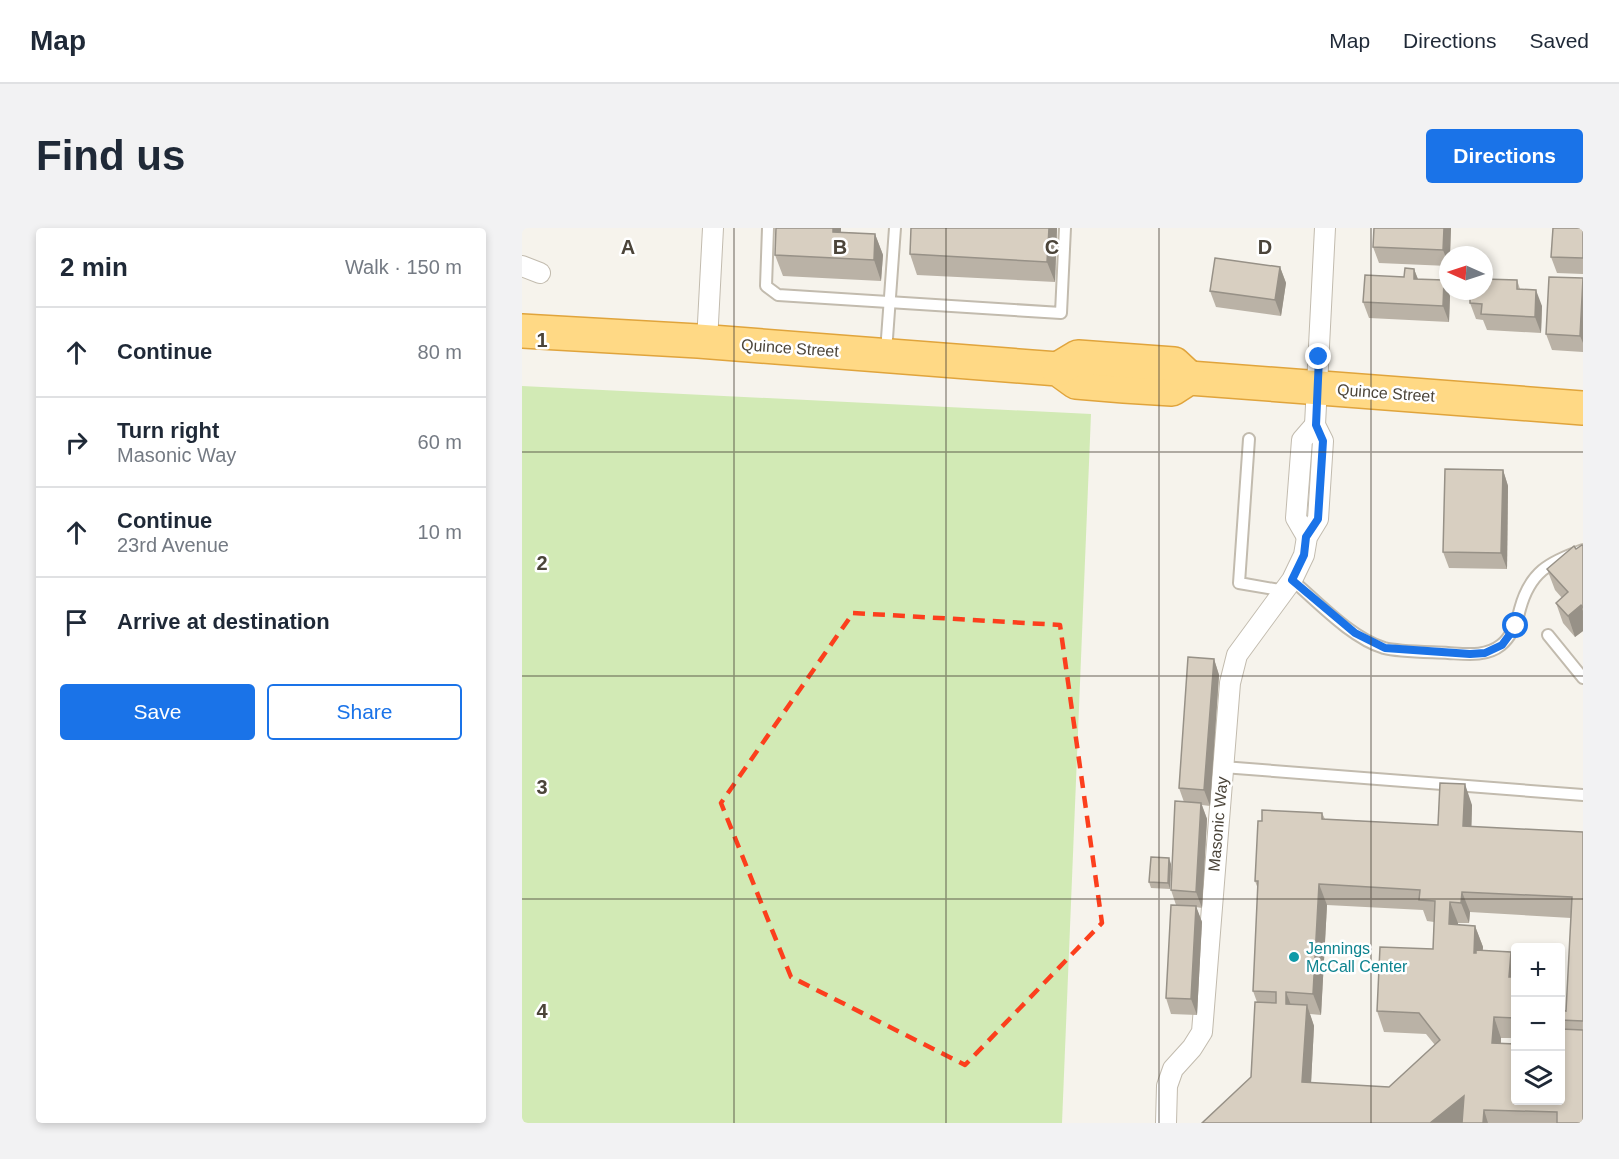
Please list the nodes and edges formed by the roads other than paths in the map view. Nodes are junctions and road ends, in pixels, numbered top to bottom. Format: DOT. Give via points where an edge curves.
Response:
graph roads {
  1 [pos="712,228"];
  2 [pos="768,228"];
  3 [pos="895,228"];
  4 [pos="1065,228"];
  5 [pos="1325,228"];
  6 [pos="890,301"];
  7 [pos="522,331"];
  8 [pos="707,342"];
  9 [pos="886,355"];
  10 [pos="1318,388"];
  11 [pos="1583,408"];
  12 [pos="1249,439"];
  13 [pos="1583,550"];
  14 [pos="1288,585"];
  15 [pos="1548,635"];
  16 [pos="1583,678"];
  17 [pos="1223,767"];
  18 [pos="1583,795"];
  19 [pos="1166,1123"];
  1 -- 8 [label="street"];
  2 -- 6 [label="lane" via="766,286 778,295"];
  3 -- 6 [label="lane"];
  4 -- 6 [label="lane" via="1061,313"];
  5 -- 10 [label="street, Masonic Way"];
  6 -- 9 [label="lane"];
  7 -- 8 [label="highway, Quince Street"];
  8 -- 9 [label="highway, Quince Street"];
  9 -- 10 [label="highway, Quince Street" via="1058,369 1078,357 1174,364 1189,378"];
  10 -- 11 [label="highway, Quince Street"];
  10 -- 14 [label="street, Masonic Way" via="1316,425 1323,441 1318,519 1306,537 1304,555"];
  12 -- 14 [label="lane" via="1239,583"];
  13 -- 14 [label="lane" via="1555,560 1534,577 1516,626 1502,645 1485,653 1385,648 1355,633"];
  14 -- 17 [label="street, Masonic Way" via="1237,655 1230,683"];
  15 -- 16 [label="lane"];
  17 -- 18 [label="lane"];
  17 -- 19 [label="street, Masonic Way" via="1202,1032 1173,1070 1167,1086"];
}
